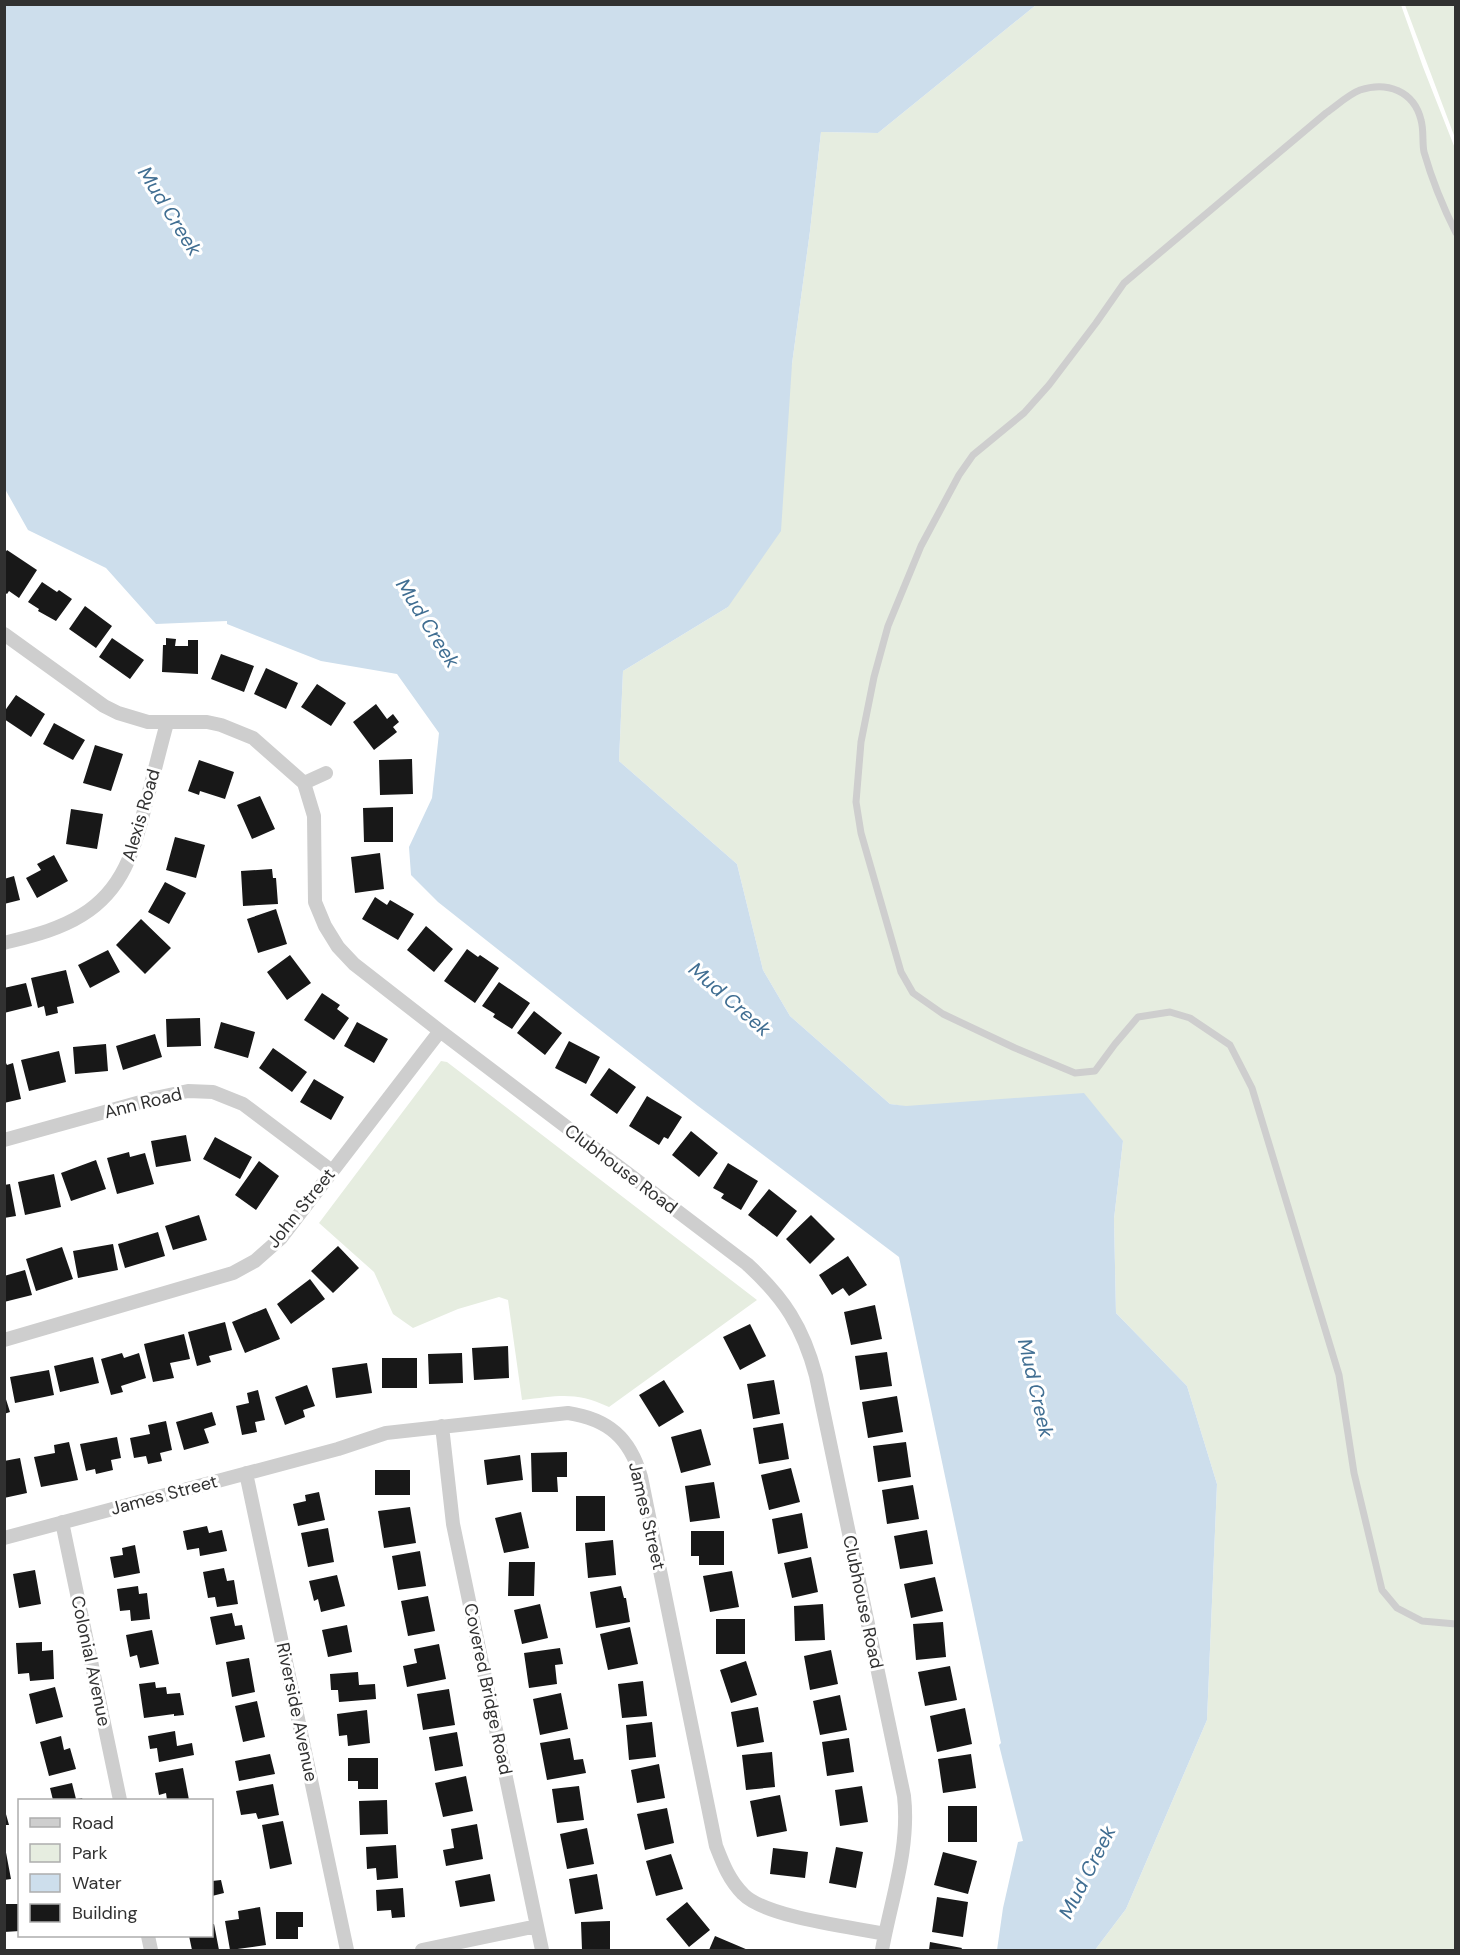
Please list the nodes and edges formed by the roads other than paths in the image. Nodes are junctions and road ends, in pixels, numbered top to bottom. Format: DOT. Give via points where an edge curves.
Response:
graph roads {
  1 [pos="1455,233"];
  2 [pos="4,634"];
  3 [pos="167,723"];
  4 [pos="326,772"];
  5 [pos="304,783"];
  6 [pos="4,943"];
  7 [pos="440,1031"];
  8 [pos="4,1140"];
  9 [pos="332,1171"];
  10 [pos="4,1340"];
  11 [pos="442,1426"];
  12 [pos="246,1473"];
  13 [pos="62,1522"];
  14 [pos="4,1538"];
  15 [pos="1455,1624"];
  16 [pos="120,1799"];
  17 [pos="537,1926"];
  18 [pos="885,1934"];
  19 [pos="347,1950"];
  20 [pos="422,1950"];
  21 [pos="543,1950"];
  22 [pos="882,1950"];
  1 -- 15 [label="lane" via="1438,197 1423,149 1421,119 1409,97 1399,89 1382,86 1359,90 1326,113 1124,283 1030,406 973,455 921,546 888,626 874,677 861,742 856,802 901,972 913,993 943,1014 1075,1073 1095,1071 1138,1017 1170,1012 1190,1018 1230,1045 1252,1088 1339,1375 1354,1473 1382,1590 1397,1608 1422,1621"];
  2 -- 3 [label="street" via="104,706 132,718"];
  3 -- 5 [label="street" via="207,722 253,738"];
  3 -- 6 [label="street, Alexis Road" via="132,855 122,876 101,901 82,915 51,930"];
  4 -- 5 [label="street"];
  5 -- 7 [label="street, Clubhouse Road" via="314,816 315,902 326,926 354,964"];
  7 -- 9 [label="street, John Street"];
  7 -- 18 [label="street, Clubhouse Road" via="747,1264 770,1285 797,1323 816,1376 904,1796 904,1846"];
  8 -- 9 [label="street, Ann Road" via="155,1098 188,1091 213,1092 243,1104"];
  9 -- 10 [label="street, John Street" via="281,1238 255,1261 233,1273"];
  11 -- 12 [label="street, James Street" via="377,1435"];
  11 -- 17 [label="street, Covered Bridge Road" via="453,1524"];
  11 -- 18 [label="street, James Street" via="568,1413 601,1421 621,1437 636,1459 641,1477 716,1845 728,1876 744,1896 772,1912"];
  12 -- 13 [label="street, James Street"];
  12 -- 19 [label="street, Riverside Avenue"];
  13 -- 14 [label="street, James Street"];
  13 -- 16 [label="street, Colonial Avenue"];
  17 -- 20 [label="street"];
  17 -- 21 [label="street, Covered Bridge Road"];
  18 -- 22 [label="street, Clubhouse Road"];
}
